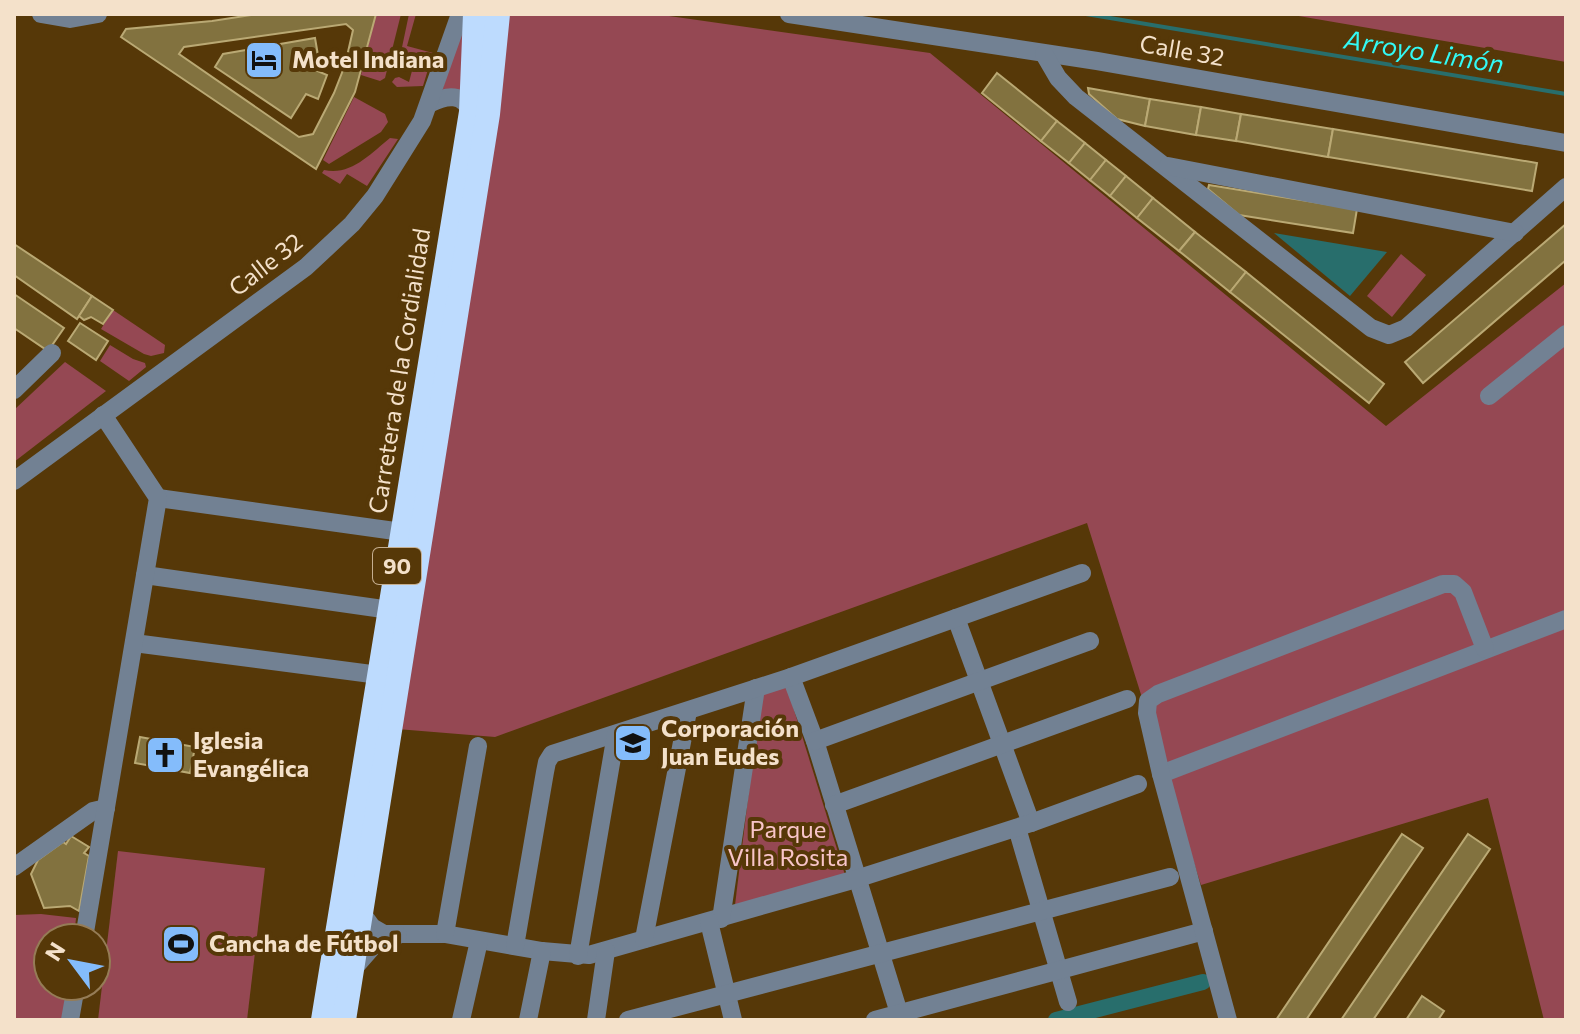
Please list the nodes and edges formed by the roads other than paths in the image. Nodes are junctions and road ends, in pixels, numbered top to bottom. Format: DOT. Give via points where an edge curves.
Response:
graph roads {
  1 [pos="41,14"];
  2 [pos="98,14"];
  3 [pos="460,14"];
  4 [pos="475,14"];
  5 [pos="498,14"];
  6 [pos="789,14"];
  7 [pos="1044,54"];
  8 [pos="431,103"];
  9 [pos="471,112"];
  10 [pos="1566,143"];
  11 [pos="1166,166"];
  12 [pos="1566,187"];
  13 [pos="1515,233"];
  14 [pos="1566,334"];
  15 [pos="52,353"];
  16 [pos="14,390"];
  17 [pos="1489,396"];
  18 [pos="103,415"];
  19 [pos="14,481"];
  20 [pos="158,498"];
  21 [pos="402,532"];
  22 [pos="1082,573"];
  23 [pos="145,575"];
  24 [pos="390,610"];
  25 [pos="956,618"];
  26 [pos="1566,619"];
  27 [pos="1090,641"];
  28 [pos="134,643"];
  29 [pos="1485,649"];
  30 [pos="379,675"];
  31 [pos="791,677"];
  32 [pos="979,682"];
  33 [pos="756,688"];
  34 [pos="1127,699"];
  35 [pos="688,711"];
  36 [pos="616,734"];
  37 [pos="815,741"];
  38 [pos="1002,744"];
  39 [pos="478,746"];
  40 [pos="1161,774"];
  41 [pos="1138,784"];
  42 [pos="834,805"];
  43 [pos="106,808"];
  44 [pos="1024,825"];
  45 [pos="14,867"];
  46 [pos="1170,877"];
  47 [pos="856,879"];
  48 [pos="362,903"];
  49 [pos="1041,911"];
  50 [pos="715,921"];
  51 [pos="87,922"];
  52 [pos="1204,931"];
  53 [pos="445,934"];
  54 [pos="398,935"];
  55 [pos="644,939"];
  56 [pos="479,941"];
  57 [pos="515,946"];
  58 [pos="542,951"];
  59 [pos="606,951"];
  60 [pos="879,953"];
  61 [pos="578,956"];
  62 [pos="1059,971"];
  63 [pos="351,972"];
  64 [pos="726,992"];
  65 [pos="1068,1002"];
  66 [pos="899,1013"];
  67 [pos="323,1020"];
  68 [pos="344,1020"];
  69 [pos="461,1020"];
  70 [pos="528,1020"];
  71 [pos="596,1020"];
  72 [pos="628,1020"];
  73 [pos="733,1020"];
  74 [pos="875,1020"];
  75 [pos="1228,1020"];
  1 -- 2 [label="street" via="70,19"];
  3 -- 8 [label="street, Calle 32"];
  4 -- 9 [label="highway, Carretera de la Cordialidad / 90"];
  5 -- 48 [label="highway, Carretera de la Cordialidad / 90" via="488,114"];
  6 -- 7 [label="street, Calle 32"];
  7 -- 10 [label="street, Calle 32"];
  7 -- 11 [label="street" via="1076,97"];
  8 -- 9 [label="street" via="455,97"];
  8 -- 18 [label="street, Calle 32" via="375,196 329,246"];
  9 -- 21 [label="highway, Carretera de la Cordialidad / 90"];
  11 -- 13 [label="street"];
  11 -- 13 [label="street" via="1371,328 1389,335 1406,328"];
  12 -- 13 [label="street"];
  14 -- 17 [label="street"];
  15 -- 16 [label="street"];
  18 -- 19 [label="street, Calle 32"];
  18 -- 20 [label="street"];
  20 -- 21 [label="street"];
  20 -- 23 [label="street"];
  21 -- 24 [label="highway, Carretera de la Cordialidad / 90"];
  22 -- 25 [label="street"];
  23 -- 24 [label="street"];
  23 -- 28 [label="street"];
  24 -- 30 [label="highway, Carretera de la Cordialidad / 90"];
  25 -- 31 [label="street"];
  25 -- 32 [label="street"];
  26 -- 29 [label="street"];
  27 -- 32 [label="street"];
  28 -- 30 [label="street"];
  28 -- 43 [label="street"];
  29 -- 40 [label="street"];
  29 -- 40 [label="street" via="1463,592 1454,584 1443,584 1158,694 1148,701 1147,713"];
  30 -- 67 [label="highway, Carretera de la Cordialidad / 90"];
  31 -- 33 [label="street"];
  31 -- 37 [label="street"];
  32 -- 37 [label="street"];
  32 -- 38 [label="street"];
  33 -- 35 [label="street"];
  33 -- 50 [label="street"];
  34 -- 38 [label="street"];
  35 -- 36 [label="street"];
  35 -- 55 [label="street"];
  36 -- 57 [label="street" via="552,754 547,762"];
  36 -- 61 [label="street"];
  37 -- 42 [label="street"];
  38 -- 42 [label="street"];
  38 -- 44 [label="street"];
  39 -- 53 [label="street"];
  40 -- 52 [label="street"];
  41 -- 44 [label="street"];
  42 -- 47 [label="street"];
  43 -- 45 [label="street" via="93,811"];
  43 -- 51 [label="street"];
  44 -- 47 [label="street"];
  44 -- 49 [label="street"];
  46 -- 49 [label="street"];
  47 -- 50 [label="street"];
  47 -- 60 [label="street"];
  48 -- 54 [label="street" via="372,927"];
  48 -- 63 [label="highway, Carretera de la Cordialidad / 90"];
  49 -- 60 [label="street"];
  49 -- 62 [label="street"];
  50 -- 55 [label="street"];
  50 -- 64 [label="street"];
  52 -- 62 [label="street"];
  52 -- 75 [label="street"];
  53 -- 54 [label="street"];
  53 -- 56 [label="street"];
  54 -- 63 [label="street" via="375,944"];
  55 -- 59 [label="street"];
  56 -- 57 [label="street"];
  56 -- 69 [label="street"];
  57 -- 58 [label="street"];
  58 -- 61 [label="street"];
  58 -- 70 [label="street"];
  59 -- 61 [label="street"];
  59 -- 71 [label="street"];
  60 -- 64 [label="street"];
  60 -- 66 [label="street"];
  62 -- 65 [label="street"];
  62 -- 66 [label="street"];
  63 -- 68 [label="highway, Carretera de la Cordialidad / 90"];
  64 -- 72 [label="street"];
  64 -- 73 [label="street"];
  66 -- 74 [label="street"];
}
